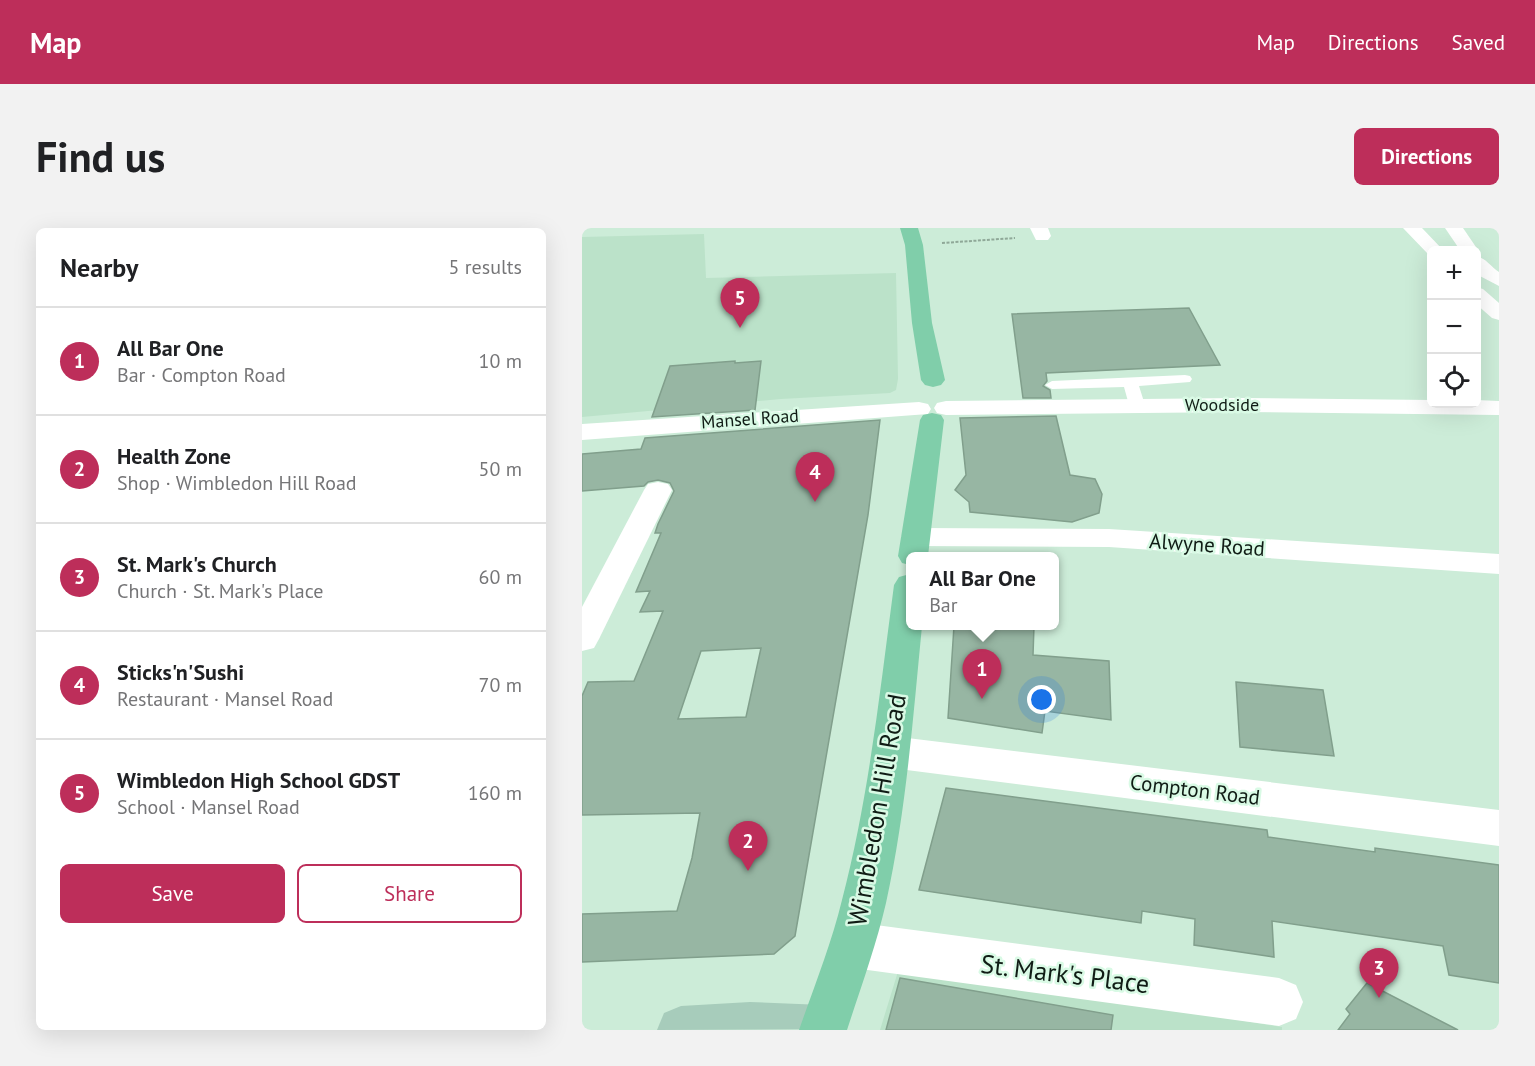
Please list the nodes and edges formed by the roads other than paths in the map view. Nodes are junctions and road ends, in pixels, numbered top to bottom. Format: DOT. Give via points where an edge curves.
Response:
graph roads {
  1 [pos="1412,228"];
  2 [pos="1454,228"];
  3 [pos="912,236"];
  4 [pos="1430,246"];
  5 [pos="1466,246"];
  6 [pos="1481,267"];
  7 [pos="1499,280"];
  8 [pos="1481,298"];
  9 [pos="1499,314"];
  10 [pos="1185,380"];
  11 [pos="1130,382"];
  12 [pos="1052,385"];
  13 [pos="1137,405"];
  14 [pos="1499,408"];
  15 [pos="932,412"];
  16 [pos="582,432"];
  17 [pos="658,490"];
  18 [pos="914,547"];
  19 [pos="1499,564"];
  20 [pos="906,620"];
  21 [pos="582,639"];
  22 [pos="891,753"];
  23 [pos="1499,828"];
  24 [pos="852,945"];
  25 [pos="1279,1002"];
  26 [pos="681,1030"];
  27 [pos="823,1030"];
  1 -- 4 [label="street"];
  2 -- 5 [label="street"];
  3 -- 15 [label="main road" via="933,380 921,387"];
  6 -- 7 [label="street"];
  8 -- 9 [label="street"];
  10 -- 11 [label="lane"];
  11 -- 12 [label="lane"];
  11 -- 13 [label="lane"];
  13 -- 14 [label="street, Woodside"];
  13 -- 15 [label="street, Woodside"];
  15 -- 16 [label="street, Mansel Road" via="806,416"];
  15 -- 18 [label="main road"];
  17 -- 21 [label="street"];
  18 -- 19 [label="street, Alwyne Road" via="1109,538"];
  20 -- 22 [label="main road, Wimbledon Hill Road"];
  22 -- 23 [label="street, Compton Road"];
  22 -- 24 [label="main road, Wimbledon Hill Road" via="871,868"];
  24 -- 25 [label="street, St. Mark's Place"];
  24 -- 27 [label="main road, Wimbledon Hill Road"];
  26 -- 27 [label="main road" via="750,1026"];
}
